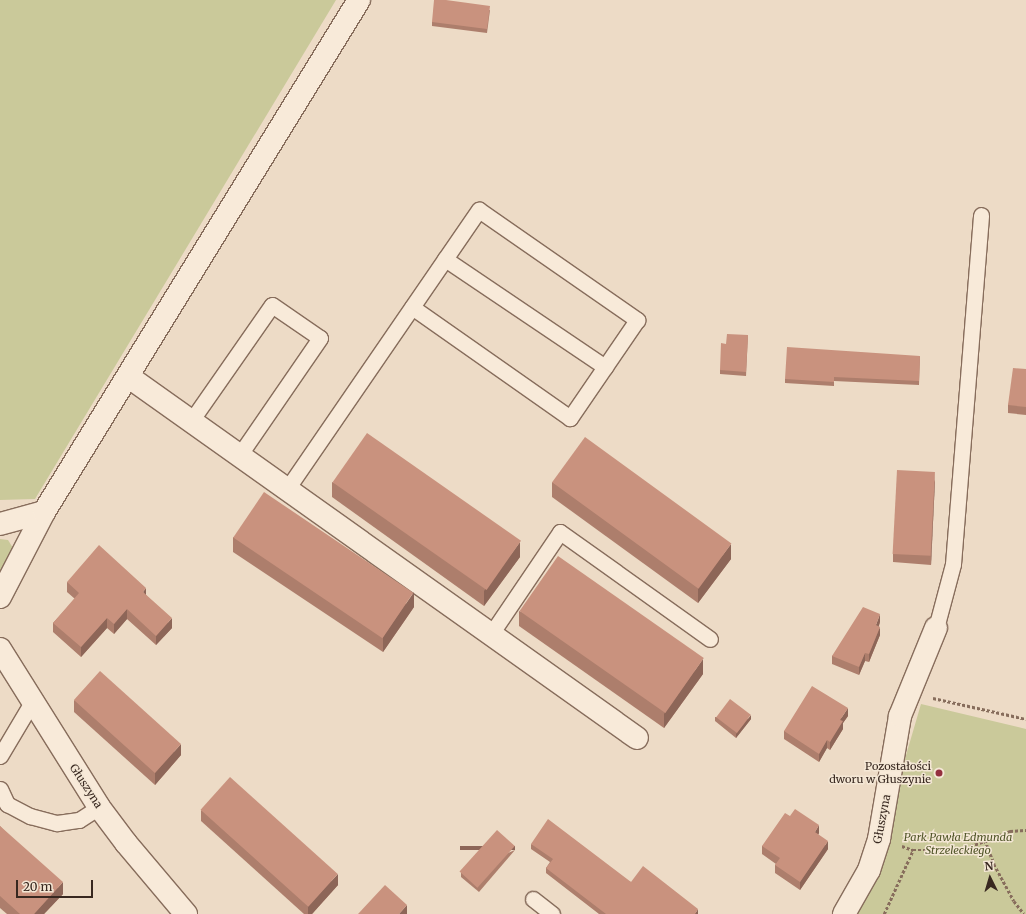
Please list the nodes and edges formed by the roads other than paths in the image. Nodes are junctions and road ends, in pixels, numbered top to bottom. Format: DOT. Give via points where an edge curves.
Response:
graph roads {
  1 [pos="359,0"];
  2 [pos="980,215"];
  3 [pos="445,259"];
  4 [pos="412,307"];
  5 [pos="605,368"];
  6 [pos="129,377"];
  7 [pos="190,421"];
  8 [pos="239,456"];
  9 [pos="286,489"];
  10 [pos="44,512"];
  11 [pos="0,524"];
  12 [pos="0,597"];
  13 [pos="936,628"];
  14 [pos="491,634"];
  15 [pos="710,639"];
  16 [pos="0,649"];
  17 [pos="32,702"];
  18 [pos="637,738"];
  19 [pos="0,756"];
  20 [pos="0,789"];
  21 [pos="99,807"];
  22 [pos="533,899"];
  23 [pos="186,914"];
  24 [pos="552,914"];
  25 [pos="844,914"];
  1 -- 6 [label="street"];
  2 -- 13 [label="lane" via="953,564"];
  3 -- 4 [label="lane"];
  3 -- 5 [label="lane"];
  3 -- 5 [label="lane" via="479,210 637,320"];
  4 -- 5 [label="lane" via="570,418"];
  4 -- 9 [label="lane"];
  6 -- 7 [label="street"];
  6 -- 10 [label="street"];
  7 -- 8 [label="street"];
  7 -- 8 [label="lane" via="272,305 320,338"];
  8 -- 9 [label="street"];
  9 -- 14 [label="street"];
  10 -- 11 [label="street"];
  10 -- 12 [label="street"];
  13 -- 25 [label="street, Głuszyna" via="900,716 879,839 869,870"];
  14 -- 15 [label="lane" via="560,532"];
  14 -- 18 [label="street"];
  16 -- 17 [label="street, Głuszyna"];
  17 -- 19 [label="lane"];
  17 -- 21 [label="street, Głuszyna"];
  20 -- 21 [label="lane" via="7,804 30,816 58,823 79,820"];
  21 -- 23 [label="street, Głuszyna"];
  22 -- 24 [label="lane"];
}
